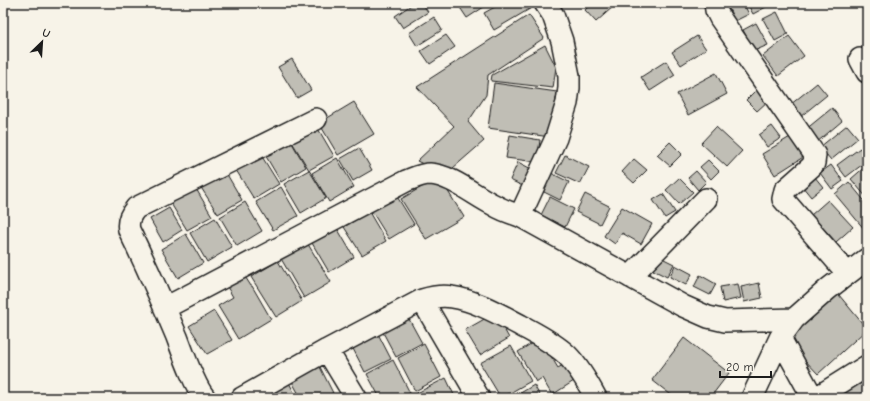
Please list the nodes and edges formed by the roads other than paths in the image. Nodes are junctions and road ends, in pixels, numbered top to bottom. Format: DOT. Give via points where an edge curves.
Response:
graph roads {
  1 [pos="544,3"];
  2 [pos="715,3"];
  3 [pos="316,118"];
  4 [pos="706,199"];
  5 [pos="520,216"];
  6 [pos="867,259"];
  7 [pos="847,273"];
  8 [pos="630,277"];
  9 [pos="422,300"];
  10 [pos="165,308"];
  11 [pos="794,319"];
  12 [pos="780,338"];
  13 [pos="327,350"];
  14 [pos="867,366"];
  15 [pos="205,398"];
  16 [pos="242,398"];
  17 [pos="356,398"];
  18 [pos="479,398"];
  19 [pos="596,398"];
  20 [pos="752,398"];
  21 [pos="815,398"];
  1 -- 5 [label="street" via="553,15 562,41 569,88 556,138"];
  2 -- 7 [label="street" via="720,18 815,155 811,168 785,190 783,199"];
  3 -- 10 [label="street" via="136,208 132,213 128,222 130,230"];
  4 -- 8 [label="street"];
  5 -- 8 [label="street"];
  5 -- 10 [label="street" via="495,206 442,176 425,175 406,181"];
  6 -- 7 [label="street"];
  7 -- 11 [label="street"];
  8 -- 11 [label="street" via="708,317 725,321"];
  9 -- 13 [label="street"];
  9 -- 18 [label="street"];
  9 -- 19 [label="street" via="445,296 469,301 490,309 548,341 558,347 576,366"];
  10 -- 15 [label="street"];
  11 -- 12 [label="street"];
  12 -- 20 [label="street"];
  12 -- 21 [label="street"];
  13 -- 16 [label="street"];
  13 -- 17 [label="street"];
  14 -- 21 [label="street"];
}
